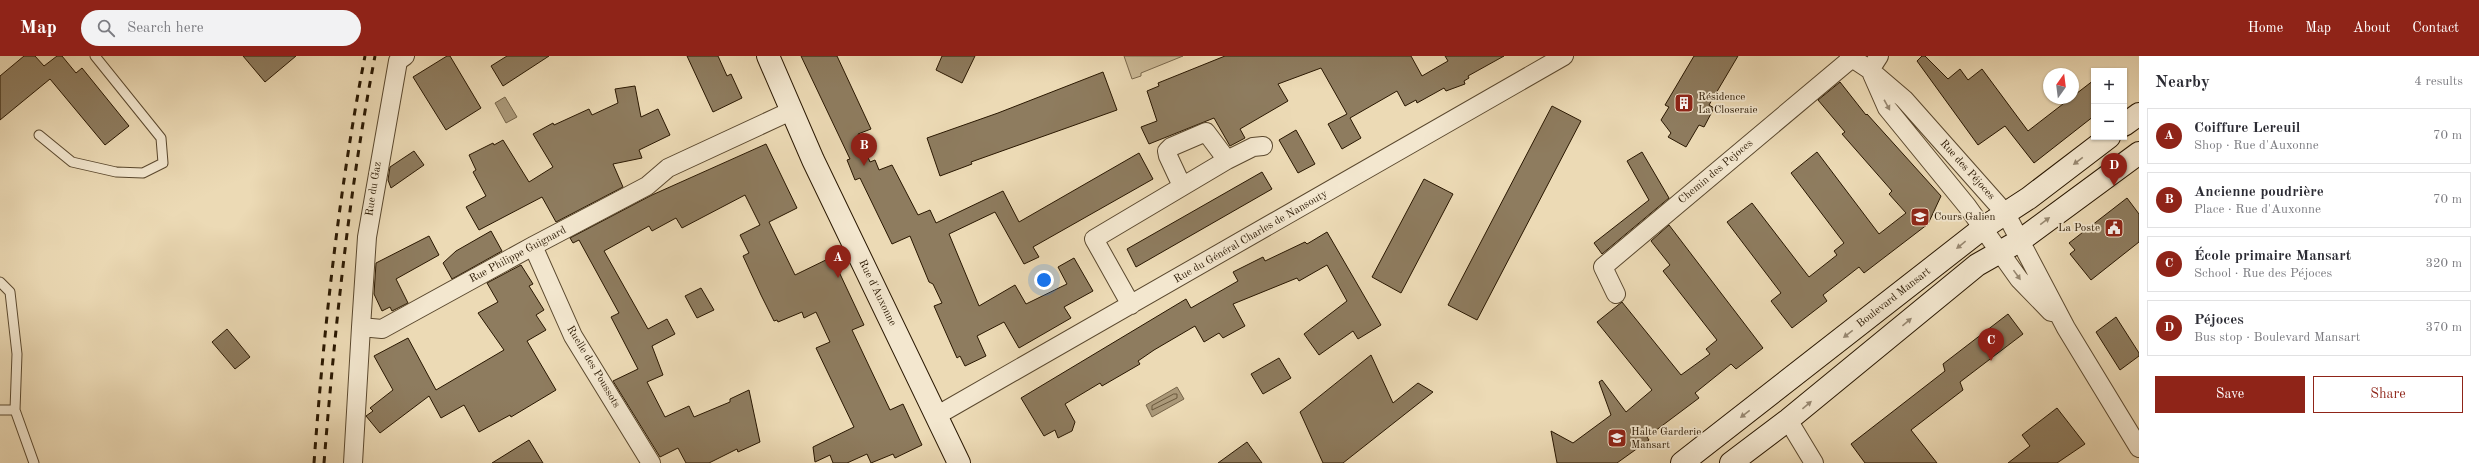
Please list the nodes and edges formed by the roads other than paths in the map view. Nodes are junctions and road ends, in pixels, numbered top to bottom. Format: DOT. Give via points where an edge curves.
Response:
graph roads {
  1 [pos="95,56"];
  2 [pos="405,56"];
  3 [pos="768,56"];
  4 [pos="1564,56"];
  5 [pos="1851,57"];
  6 [pos="1875,63"];
  7 [pos="793,110"];
  8 [pos="2139,114"];
  9 [pos="2127,123"];
  10 [pos="39,135"];
  11 [pos="2105,140"];
  12 [pos="1263,146"];
  13 [pos="2139,153"];
  14 [pos="1227,160"];
  15 [pos="1182,186"];
  16 [pos="2006,214"];
  17 [pos="1983,228"];
  18 [pos="2021,240"];
  19 [pos="533,246"];
  20 [pos="2001,252"];
  21 [pos="0,282"];
  22 [pos="1616,294"];
  23 [pos="1132,305"];
  24 [pos="361,327"];
  25 [pos="2066,328"];
  26 [pos="0,410"];
  27 [pos="15,410"];
  28 [pos="936,416"];
  29 [pos="1788,420"];
  30 [pos="2139,448"];
  31 [pos="34,463"];
  32 [pos="353,463"];
  33 [pos="651,463"];
  34 [pos="959,463"];
  35 [pos="1682,463"];
  36 [pos="1731,463"];
  37 [pos="1814,463"];
  1 -- 10 [label="lane" via="161,138 163,164 142,173 116,172 72,162"];
  2 -- 24 [label="street, Rue du Gaz" via="398,61 377,171 367,237"];
  3 -- 7 [label="main road, Rue d'Auxonne"];
  4 -- 23 [label="street, Rue du Général Charles de Nansouty"];
  5 -- 6 [label="street, Rue des Péjoces"];
  5 -- 22 [label="street, Chemin des Pejoces" via="1603,267"];
  6 -- 16 [label="street, Rue des Péjoces"];
  6 -- 17 [label="street, Rue des Péjoces, one-way" via="1887,108"];
  7 -- 19 [label="street, Rue Philippe Guignard" via="668,168 647,186"];
  7 -- 28 [label="main road, Rue d'Auxonne" via="813,160"];
  8 -- 9 [label="main road"];
  11 -- 16 [label="main road, Boulevard Mansart, one-way"];
  12 -- 14 [label="street" via="1253,147"];
  18 -- 13 [label="main road, one-way"];
  14 -- 15 [label="street"];
  14 -- 15 [label="street" via="1206,132 1171,147 1167,151 1168,156"];
  15 -- 23 [label="street" via="1094,239"];
  16 -- 17 [label="main road, Boulevard Mansart"];
  16 -- 18 [label="street, Rue des Péjoces"];
  17 -- 20 [label="street, Rue des Péjoces"];
  17 -- 35 [label="main road, Boulevard Mansart, one-way"];
  18 -- 20 [label="main road"];
  18 -- 25 [label="street, Rue des Péjoces"];
  19 -- 24 [label="street, Rue Philippe Guignard" via="382,329"];
  19 -- 33 [label="street, Ruelle des Poussots" via="573,336"];
  20 -- 25 [label="street, Rue des Péjoces, one-way" via="2019,279"];
  29 -- 20 [label="main road, one-way" via="1977,265"];
  21 -- 27 [label="lane" via="10,292 16,346"];
  23 -- 28 [label="street, Rue du Général Charles de Nansouty"];
  24 -- 32 [label="street"];
  25 -- 30 [label="street, Rue des Péjoces"];
  26 -- 27 [label="lane"];
  27 -- 31 [label="lane"];
  28 -- 34 [label="main road, Rue d'Auxonne"];
  29 -- 36 [label="main road"];
  29 -- 37 [label="street"];
}
